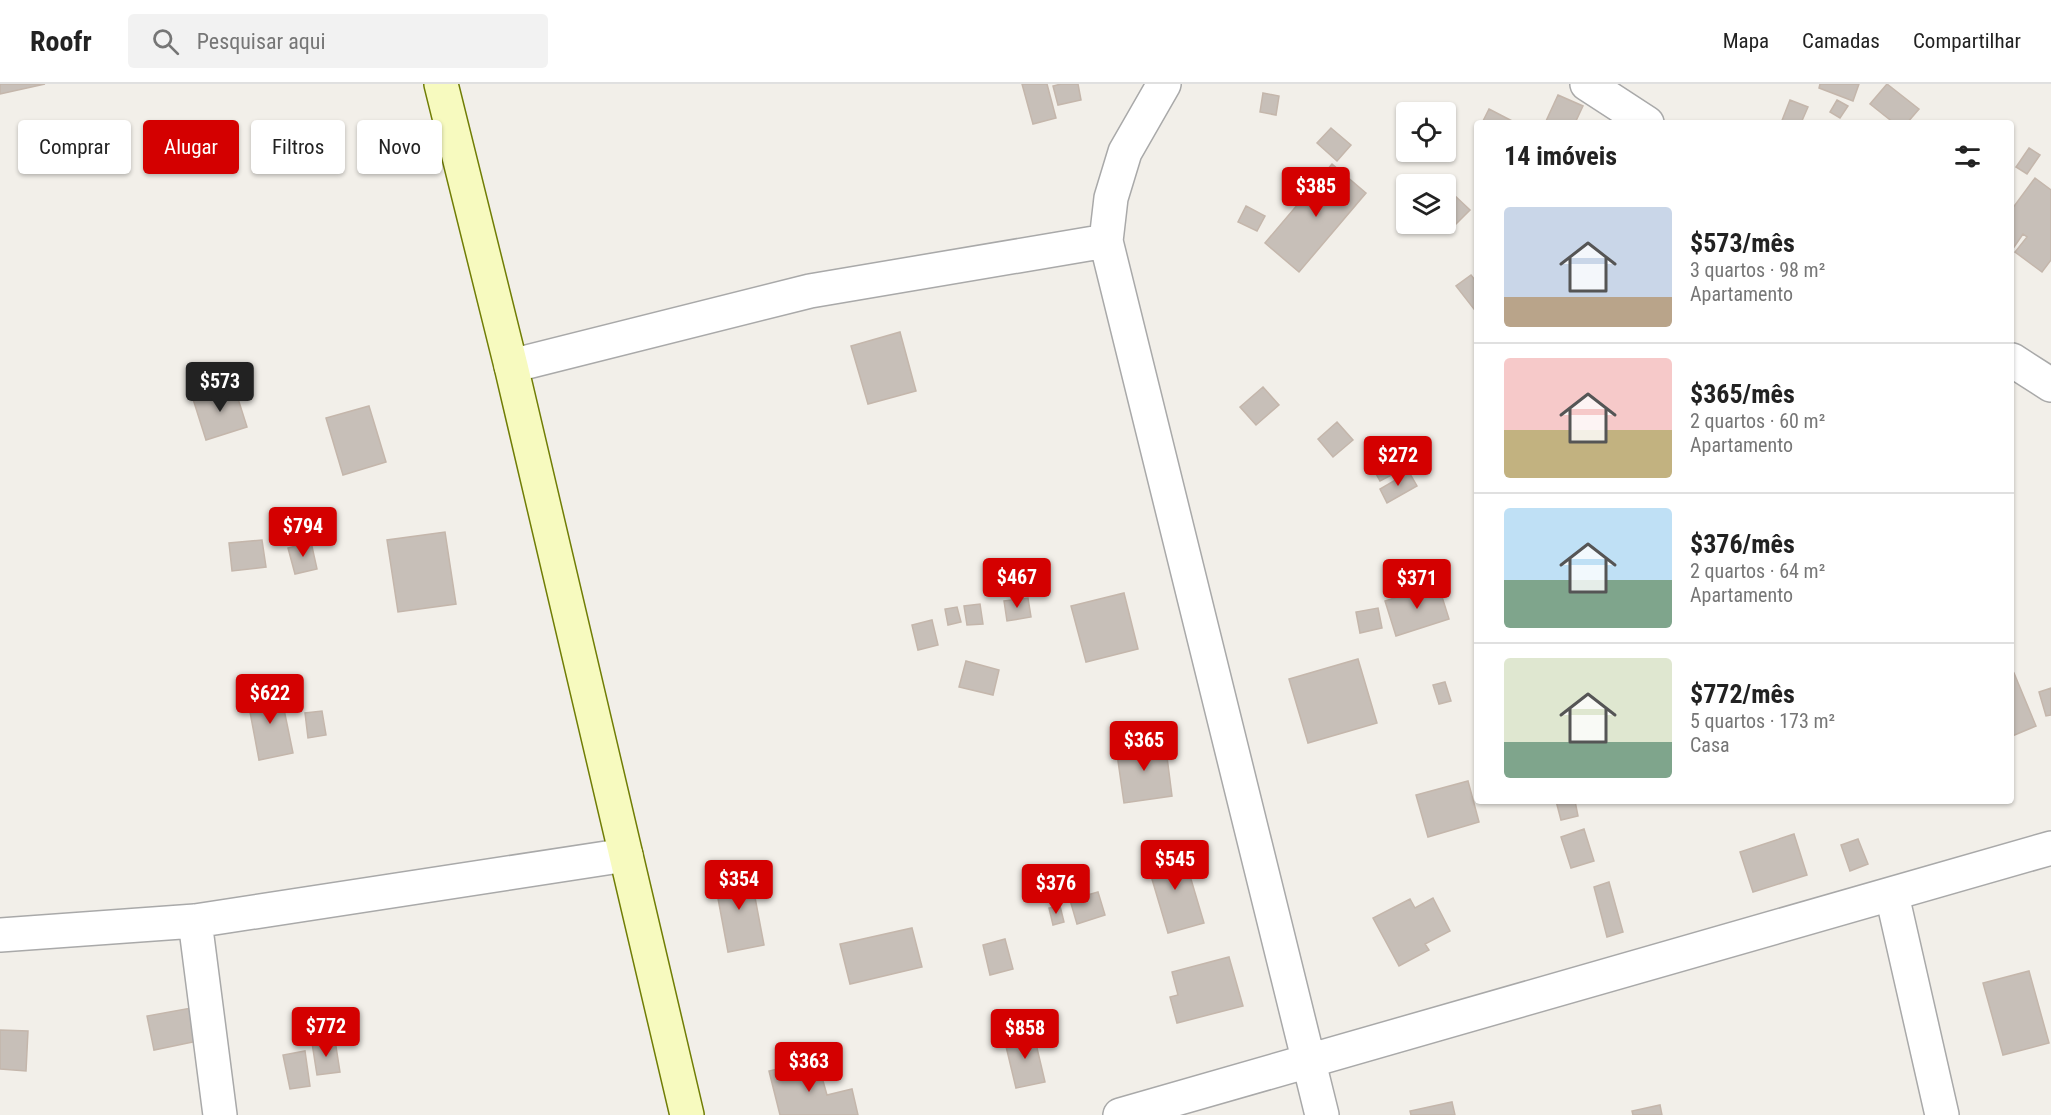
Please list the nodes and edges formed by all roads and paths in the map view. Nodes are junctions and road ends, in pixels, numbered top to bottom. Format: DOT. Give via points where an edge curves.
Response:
graph roads {
  1 [pos="441,84"];
  2 [pos="1164,84"];
  3 [pos="1587,84"];
  4 [pos="1642,120"];
  5 [pos="1106,241"];
  6 [pos="2014,361"];
  7 [pos="511,366"];
  8 [pos="2051,386"];
  9 [pos="2051,848"];
  10 [pos="626,855"];
  11 [pos="1892,895"];
  12 [pos="195,921"];
  13 [pos="0,935"];
  14 [pos="1310,1061"];
  15 [pos="220,1115"];
  16 [pos="687,1115"];
  17 [pos="1120,1115"];
  18 [pos="1322,1115"];
  19 [pos="1942,1115"];
  1 -- 7 [label="street"];
  2 -- 5 [label="street" via="1125,152 1111,198"];
  3 -- 4 [label="street"];
  5 -- 7 [label="street" via="810,291"];
  5 -- 14 [label="street"];
  6 -- 8 [label="street"];
  7 -- 10 [label="street"];
  9 -- 11 [label="street"];
  10 -- 12 [label="street"];
  10 -- 16 [label="street"];
  11 -- 14 [label="street"];
  11 -- 19 [label="street"];
  12 -- 13 [label="street"];
  12 -- 15 [label="street"];
  14 -- 17 [label="street"];
  14 -- 18 [label="street"];
}
